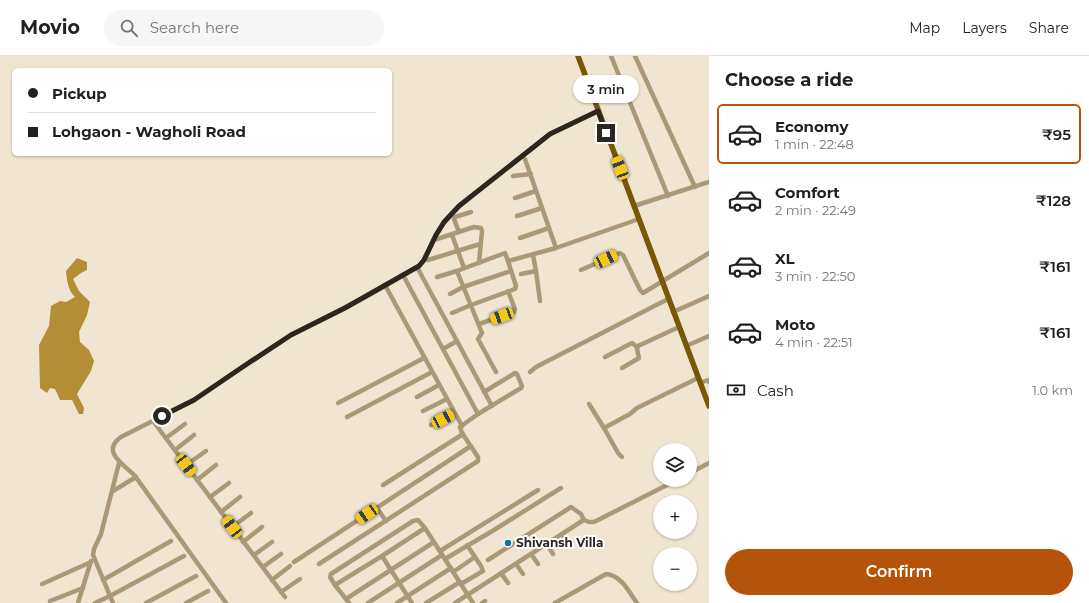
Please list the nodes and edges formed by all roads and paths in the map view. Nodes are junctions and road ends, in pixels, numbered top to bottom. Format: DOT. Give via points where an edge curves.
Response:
graph roads {
  1 [pos="578,56"];
  2 [pos="611,56"];
  3 [pos="635,56"];
  4 [pos="598,111"];
  5 [pos="525,159"];
  6 [pos="531,174"];
  7 [pos="513,176"];
  8 [pos="709,182"];
  9 [pos="695,187"];
  10 [pos="536,191"];
  11 [pos="668,196"];
  12 [pos="515,198"];
  13 [pos="634,206"];
  14 [pos="542,208"];
  15 [pos="471,212"];
  16 [pos="517,216"];
  17 [pos="639,219"];
  18 [pos="549,228"];
  19 [pos="459,232"];
  20 [pos="452,235"];
  21 [pos="520,238"];
  22 [pos="434,240"];
  23 [pos="480,244"];
  24 [pos="556,248"];
  25 [pos="458,251"];
  26 [pos="709,253"];
  27 [pos="533,254"];
  28 [pos="428,260"];
  29 [pos="508,261"];
  30 [pos="479,262"];
  31 [pos="417,267"];
  32 [pos="464,268"];
  33 [pos="582,270"];
  34 [pos="457,271"];
  35 [pos="511,271"];
  36 [pos="536,271"];
  37 [pos="520,274"];
  38 [pos="403,275"];
  39 [pos="437,277"];
  40 [pos="662,281"];
  41 [pos="385,286"];
  42 [pos="463,287"];
  43 [pos="508,291"];
  44 [pos="450,294"];
  45 [pos="709,296"];
  46 [pos="668,299"];
  47 [pos="540,301"];
  48 [pos="471,305"];
  49 [pos="673,312"];
  50 [pos="452,313"];
  51 [pos="479,324"];
  52 [pos="679,327"];
  53 [pos="709,336"];
  54 [pos="457,341"];
  55 [pos="686,346"];
  56 [pos="637,347"];
  57 [pos="443,349"];
  58 [pos="605,357"];
  59 [pos="424,358"];
  60 [pos="622,368"];
  61 [pos="432,372"];
  62 [pos="496,372"];
  63 [pos="530,372"];
  64 [pos="699,381"];
  65 [pos="709,382"];
  66 [pos="439,385"];
  67 [pos="484,392"];
  68 [pos="417,397"];
  69 [pos="447,399"];
  70 [pos="338,403"];
  71 [pos="588,404"];
  72 [pos="492,406"];
  73 [pos="709,406"];
  74 [pos="424,411"];
  75 [pos="454,413"];
  76 [pos="478,414"];
  77 [pos="346,416"];
  78 [pos="153,421"];
  79 [pos="185,424"];
  80 [pos="431,425"];
  81 [pos="462,426"];
  82 [pos="604,428"];
  83 [pos="463,434"];
  84 [pos="194,435"];
  85 [pos="166,438"];
  86 [pos="471,446"];
  87 [pos="175,450"];
  88 [pos="206,451"];
  89 [pos="622,457"];
  90 [pos="119,463"];
  91 [pos="709,463"];
  92 [pos="186,465"];
  93 [pos="216,466"];
  94 [pos="697,469"];
  95 [pos="136,477"];
  96 [pos="197,480"];
  97 [pos="229,483"];
  98 [pos="383,485"];
  99 [pos="663,487"];
  100 [pos="561,488"];
  101 [pos="538,490"];
  102 [pos="113,491"];
  103 [pos="210,497"];
  104 [pos="240,497"];
  105 [pos="378,508"];
  106 [pos="221,512"];
  107 [pos="252,513"];
  108 [pos="584,520"];
  109 [pos="386,521"];
  110 [pos="232,527"];
  111 [pos="262,527"];
  112 [pos="425,528"];
  113 [pos="562,534"];
  114 [pos="171,541"];
  115 [pos="244,542"];
  116 [pos="272,542"];
  117 [pos="434,542"];
  118 [pos="567,542"];
  119 [pos="546,544"];
  120 [pos="467,545"];
  121 [pos="281,554"];
  122 [pos="531,554"];
  123 [pos="553,554"];
  124 [pos="93,555"];
  125 [pos="254,555"];
  126 [pos="442,555"];
  127 [pos="184,556"];
  128 [pos="382,556"];
  129 [pos="475,556"];
  130 [pos="488,560"];
  131 [pos="91,562"];
  132 [pos="319,564"];
  133 [pos="516,564"];
  134 [pos="538,564"];
  135 [pos="263,567"];
  136 [pos="391,570"];
  137 [pos="452,570"];
  138 [pos="501,573"];
  139 [pos="523,574"];
  140 [pos="196,576"];
  141 [pos="300,579"];
  142 [pos="103,580"];
  143 [pos="272,580"];
  144 [pos="399,583"];
  145 [pos="460,583"];
  146 [pos="508,583"];
  147 [pos="42,584"];
  148 [pos="335,585"];
  149 [pos="83,588"];
  150 [pos="208,591"];
  151 [pos="282,592"];
  152 [pos="468,594"];
  153 [pos="110,596"];
  154 [pos="408,596"];
  155 [pos="285,597"];
  156 [pos="346,599"];
  157 [pos="50,601"];
  158 [pos="78,603"];
  159 [pos="95,603"];
  160 [pos="113,603"];
  161 [pos="146,603"];
  162 [pos="186,603"];
  163 [pos="226,603"];
  164 [pos="349,603"];
  165 [pos="368,603"];
  166 [pos="397,603"];
  167 [pos="412,603"];
  168 [pos="426,603"];
  169 [pos="455,603"];
  170 [pos="473,603"];
  171 [pos="555,603"];
  172 [pos="636,603"];
  1 -- 4 [label="main road"];
  2 -- 11 [label="street"];
  3 -- 9 [label="street"];
  4 -- 13 [label="main road"];
  4 -- 22 [label="street" via="556,130 534,146 459,206 444,222"];
  5 -- 6 [label="street"];
  6 -- 7 [label="street"];
  6 -- 10 [label="street"];
  8 -- 9 [label="street"];
  9 -- 11 [label="street"];
  10 -- 12 [label="street"];
  10 -- 14 [label="street"];
  11 -- 13 [label="street"];
  13 -- 17 [label="main road"];
  14 -- 16 [label="street"];
  14 -- 18 [label="street"];
  15 -- 19 [label="street" via="455,217"];
  17 -- 24 [label="street"];
  17 -- 40 [label="main road"];
  18 -- 21 [label="street"];
  18 -- 24 [label="street"];
  19 -- 20 [label="street"];
  19 -- 23 [label="street" via="474,227 481,228"];
  20 -- 22 [label="street"];
  20 -- 25 [label="street"];
  22 -- 31 [label="street" via="424,260"];
  23 -- 25 [label="street"];
  23 -- 30 [label="street"];
  24 -- 27 [label="street"];
  25 -- 28 [label="street"];
  25 -- 32 [label="street"];
  26 -- 40 [label="street"];
  27 -- 29 [label="street"];
  27 -- 36 [label="street"];
  29 -- 30 [label="street" via="505,253"];
  29 -- 35 [label="street"];
  30 -- 32 [label="street"];
  31 -- 38 [label="street"];
  31 -- 54 [label="street"];
  32 -- 34 [label="street"];
  33 -- 40 [label="street" via="620,253 641,292"];
  34 -- 39 [label="street"];
  34 -- 42 [label="street"];
  35 -- 42 [label="street"];
  35 -- 43 [label="street" via="516,288"];
  36 -- 37 [label="street"];
  36 -- 47 [label="street"];
  38 -- 41 [label="street"];
  38 -- 57 [label="street"];
  40 -- 46 [label="main road"];
  41 -- 59 [label="street"];
  41 -- 78 [label="street" via="291,335 194,400"];
  42 -- 44 [label="street"];
  42 -- 48 [label="street"];
  43 -- 48 [label="street"];
  43 -- 51 [label="street" via="514,312"];
  45 -- 49 [label="street"];
  46 -- 49 [label="main road"];
  46 -- 63 [label="street"];
  48 -- 50 [label="street"];
  48 -- 51 [label="street"];
  49 -- 52 [label="main road"];
  51 -- 62 [label="street" via="482,334 478,339"];
  52 -- 55 [label="main road"];
  52 -- 56 [label="street"];
  53 -- 55 [label="street"];
  54 -- 57 [label="street"];
  54 -- 67 [label="street"];
  55 -- 64 [label="main road"];
  56 -- 58 [label="street" via="632,343"];
  56 -- 60 [label="street" via="639,358"];
  57 -- 76 [label="street"];
  59 -- 61 [label="street"];
  59 -- 70 [label="street"];
  61 -- 66 [label="street"];
  61 -- 77 [label="street"];
  64 -- 65 [label="street"];
  64 -- 73 [label="main road"];
  64 -- 82 [label="street" via="637,408"];
  66 -- 68 [label="street"];
  66 -- 69 [label="street"];
  67 -- 72 [label="street"];
  67 -- 72 [label="street" via="517,374 522,387"];
  69 -- 74 [label="street"];
  69 -- 75 [label="street"];
  71 -- 82 [label="street"];
  72 -- 76 [label="street"];
  75 -- 80 [label="street"];
  75 -- 81 [label="street"];
  76 -- 81 [label="street"];
  78 -- 85 [label="street"];
  78 -- 90 [label="street" via="116,442 114,454"];
  79 -- 85 [label="street"];
  81 -- 83 [label="street" via="460,429"];
  82 -- 89 [label="street"];
  83 -- 86 [label="street"];
  83 -- 98 [label="street"];
  84 -- 87 [label="street"];
  85 -- 87 [label="street"];
  86 -- 105 [label="street"];
  86 -- 109 [label="street" via="478,461"];
  87 -- 92 [label="street"];
  88 -- 92 [label="street"];
  90 -- 95 [label="street"];
  90 -- 102 [label="street"];
  91 -- 94 [label="street"];
  92 -- 96 [label="street"];
  93 -- 96 [label="street"];
  95 -- 102 [label="street"];
  95 -- 163 [label="street"];
  96 -- 103 [label="street"];
  97 -- 103 [label="street"];
  99 -- 108 [label="street" via="594,522"];
  100 -- 120 [label="street"];
  101 -- 126 [label="street"];
  102 -- 124 [label="street"];
  103 -- 106 [label="street"];
  104 -- 106 [label="street"];
  105 -- 109 [label="street"];
  105 -- 143 [label="street"];
  106 -- 110 [label="street"];
  107 -- 110 [label="street"];
  108 -- 113 [label="street"];
  108 -- 130 [label="street" via="581,514 571,507"];
  109 -- 132 [label="street"];
  110 -- 115 [label="street"];
  111 -- 115 [label="street"];
  112 -- 117 [label="street"];
  112 -- 128 [label="street"];
  112 -- 148 [label="street" via="418,520 413,521 331,574"];
  113 -- 118 [label="street"];
  113 -- 119 [label="street"];
  114 -- 142 [label="street"];
  115 -- 125 [label="street"];
  116 -- 125 [label="street"];
  117 -- 126 [label="street"];
  117 -- 136 [label="street"];
  119 -- 122 [label="street"];
  119 -- 123 [label="street"];
  120 -- 126 [label="street"];
  120 -- 129 [label="street"];
  121 -- 135 [label="street"];
  122 -- 133 [label="street"];
  122 -- 134 [label="street"];
  124 -- 131 [label="street"];
  124 -- 142 [label="street"];
  125 -- 135 [label="street"];
  126 -- 137 [label="street"];
  126 -- 144 [label="street"];
  127 -- 153 [label="street"];
  128 -- 136 [label="street"];
  128 -- 148 [label="street"];
  129 -- 137 [label="street"];
  129 -- 145 [label="street" via="483,571"];
  131 -- 147 [label="street"];
  131 -- 149 [label="street"];
  133 -- 138 [label="street"];
  133 -- 139 [label="street"];
  135 -- 143 [label="street"];
  136 -- 144 [label="street"];
  136 -- 156 [label="street"];
  137 -- 145 [label="street"];
  137 -- 154 [label="street"];
  138 -- 146 [label="street"];
  138 -- 152 [label="street"];
  140 -- 161 [label="street"];
  141 -- 151 [label="street"];
  142 -- 153 [label="street"];
  143 -- 151 [label="street"];
  144 -- 154 [label="street"];
  144 -- 165 [label="street"];
  145 -- 152 [label="street"];
  145 -- 168 [label="street"];
  148 -- 156 [label="street"];
  149 -- 157 [label="street"];
  149 -- 158 [label="street"];
  150 -- 162 [label="street"];
  151 -- 155 [label="street"];
  152 -- 169 [label="street"];
  152 -- 170 [label="street"];
  153 -- 159 [label="street"];
  153 -- 160 [label="street"];
  154 -- 166 [label="street"];
  154 -- 167 [label="street"];
  156 -- 164 [label="street"];
  171 -- 172 [label="street" via="606,574 621,581"];
}
